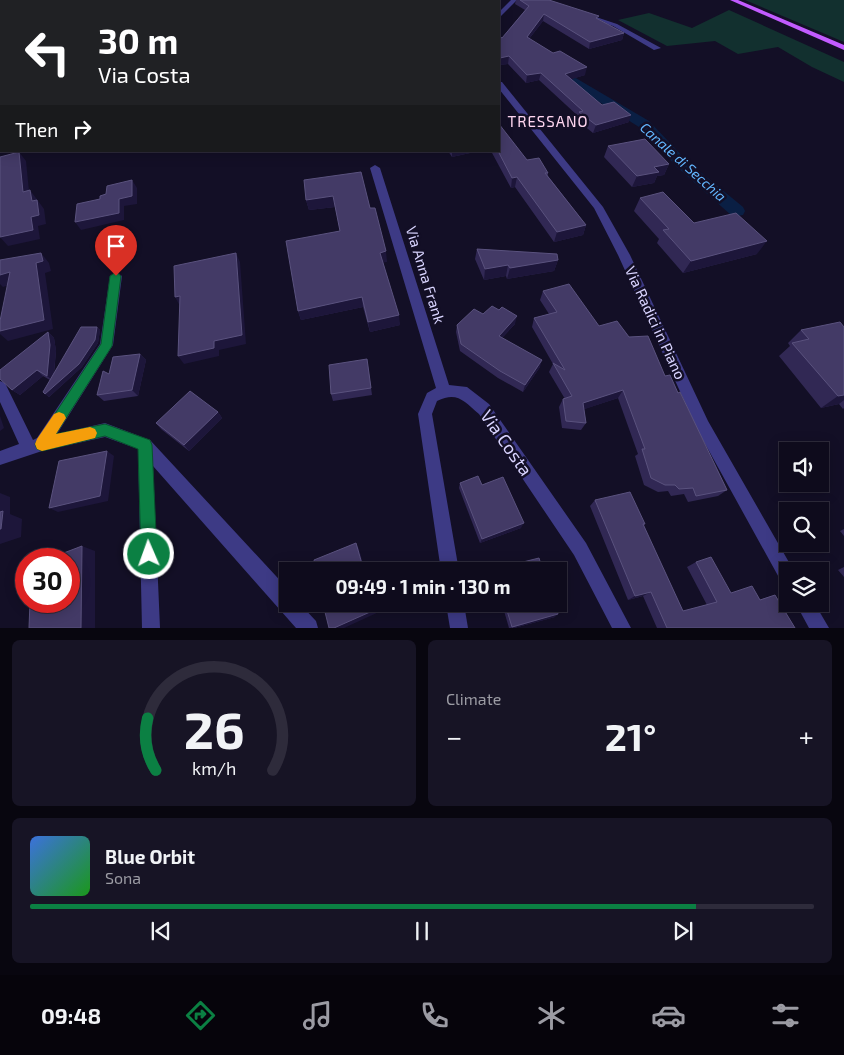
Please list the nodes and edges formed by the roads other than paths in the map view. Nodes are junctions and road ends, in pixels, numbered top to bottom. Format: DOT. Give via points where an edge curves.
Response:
graph roads {
  1 [pos="514,0"];
  2 [pos="733,0"];
  3 [pos="573,12"];
  4 [pos="500,15"];
  5 [pos="657,48"];
  6 [pos="844,48"];
  7 [pos="500,85"];
  8 [pos="375,168"];
  9 [pos="116,276"];
  10 [pos="0,387"];
  11 [pos="444,390"];
  12 [pos="145,445"];
  13 [pos="35,446"];
  14 [pos="0,458"];
  15 [pos="449,562"];
  16 [pos="780,562"];
  17 [pos="279,593"];
  18 [pos="296,612"];
  19 [pos="456,612"];
  20 [pos="809,612"];
  21 [pos="152,628"];
  22 [pos="309,628"];
  23 [pos="458,628"];
  24 [pos="622,628"];
  25 [pos="820,628"];
  1 -- 4 [label="street"];
  2 -- 6 [label="main road"];
  3 -- 5 [label="street" via="615,25"];
  7 -- 16 [label="street, Via Radici in Piano" via="598,207 624,255 703,426"];
  8 -- 11 [label="street, Via Anna Frank"];
  9 -- 13 [label="street" via="106,346"];
  10 -- 13 [label="street"];
  11 -- 15 [label="street" via="432,397 426,414"];
  11 -- 24 [label="street, Via Costa" via="462,391 484,409 580,550"];
  12 -- 13 [label="street" via="105,430"];
  12 -- 17 [label="street"];
  12 -- 21 [label="street"];
  13 -- 14 [label="street"];
  18 -- 22 [label="street"];
  19 -- 23 [label="street"];
  20 -- 25 [label="street"];
}
